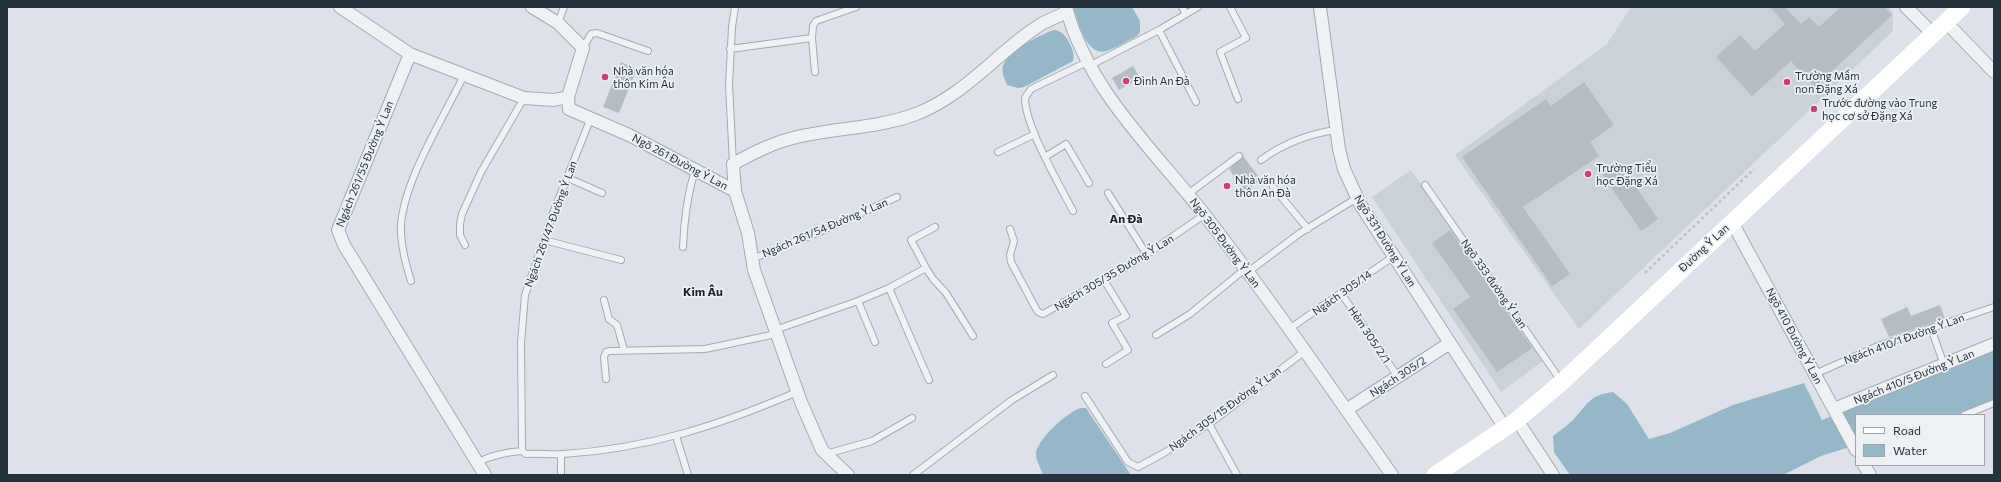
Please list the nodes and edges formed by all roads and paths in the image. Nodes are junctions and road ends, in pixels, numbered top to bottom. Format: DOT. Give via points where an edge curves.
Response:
graph roads {
  1 [pos="340,7"];
  2 [pos="532,7"];
  3 [pos="564,7"];
  4 [pos="735,7"];
  5 [pos="856,7"];
  6 [pos="1182,7"];
  7 [pos="1198,7"];
  8 [pos="1230,7"];
  9 [pos="1320,7"];
  10 [pos="1906,7"];
  11 [pos="1962,7"];
  12 [pos="1066,10"];
  13 [pos="1186,14"];
  14 [pos="1946,22"];
  15 [pos="558,23"];
  16 [pos="1159,30"];
  17 [pos="1932,33"];
  18 [pos="812,38"];
  19 [pos="583,48"];
  20 [pos="730,49"];
  21 [pos="648,51"];
  22 [pos="410,54"];
  23 [pos="1088,64"];
  24 [pos="815,72"];
  25 [pos="1994,72"];
  26 [pos="464,75"];
  27 [pos="568,97"];
  28 [pos="524,98"];
  29 [pos="1238,99"];
  30 [pos="1196,102"];
  31 [pos="590,120"];
  32 [pos="1336,130"];
  33 [pos="1035,134"];
  34 [pos="998,152"];
  35 [pos="1045,156"];
  36 [pos="1239,156"];
  37 [pos="1261,160"];
  38 [pos="733,164"];
  39 [pos="1754,169"];
  40 [pos="695,170"];
  41 [pos="568,178"];
  42 [pos="1089,183"];
  43 [pos="1425,185"];
  44 [pos="1273,187"];
  45 [pos="734,191"];
  46 [pos="602,193"];
  47 [pos="1108,194"];
  48 [pos="1188,194"];
  49 [pos="897,197"];
  50 [pos="1357,198"];
  51 [pos="1073,211"];
  52 [pos="1204,214"];
  53 [pos="1732,222"];
  54 [pos="935,227"];
  55 [pos="1010,229"];
  56 [pos="1308,229"];
  57 [pos="544,240"];
  58 [pos="465,245"];
  59 [pos="683,247"];
  60 [pos="1147,255"];
  61 [pos="1394,256"];
  62 [pos="752,259"];
  63 [pos="621,260"];
  64 [pos="926,268"];
  65 [pos="1247,271"];
  66 [pos="1645,273"];
  67 [pos="1104,280"];
  68 [pos="411,281"];
  69 [pos="889,288"];
  70 [pos="1341,293"];
  71 [pos="604,300"];
  72 [pos="858,301"];
  73 [pos="1994,307"];
  74 [pos="1931,328"];
  75 [pos="1289,329"];
  76 [pos="776,332"];
  77 [pos="1156,335"];
  78 [pos="973,336"];
  79 [pos="875,342"];
  80 [pos="1450,343"];
  81 [pos="1994,344"];
  82 [pos="624,350"];
  83 [pos="1304,351"];
  84 [pos="1106,364"];
  85 [pos="1944,365"];
  86 [pos="1815,374"];
  87 [pos="1053,375"];
  88 [pos="1398,377"];
  89 [pos="606,379"];
  90 [pos="929,380"];
  91 [pos="1562,382"];
  92 [pos="797,392"];
  93 [pos="1085,396"];
  94 [pos="1994,403"];
  95 [pos="1834,409"];
  96 [pos="1346,410"];
  97 [pos="1966,414"];
  98 [pos="912,418"];
  99 [pos="1209,424"];
  100 [pos="1511,424"];
  101 [pos="676,436"];
  102 [pos="1855,448"];
  103 [pos="522,450"];
  104 [pos="826,454"];
  105 [pos="561,455"];
  106 [pos="478,462"];
  107 [pos="1865,466"];
  108 [pos="1550,470"];
  109 [pos="485,475"];
  110 [pos="561,475"];
  111 [pos="688,475"];
  112 [pos="848,475"];
  113 [pos="913,475"];
  114 [pos="1237,475"];
  115 [pos="1392,475"];
  116 [pos="1435,475"];
  117 [pos="1870,475"];
  1 -- 22 [label="street"];
  2 -- 15 [label="street"];
  3 -- 15 [label="lane"];
  4 -- 20 [label="lane"];
  5 -- 18 [label="lane" via="816,21"];
  6 -- 13 [label="lane"];
  7 -- 13 [label="lane"];
  8 -- 29 [label="lane" via="1246,38 1220,52"];
  9 -- 32 [label="street, Ngõ 331 Đường Ỷ Lan"];
  10 -- 17 [label="street"];
  11 -- 14 [label="main road, Đường Ỷ Lan"];
  12 -- 23 [label="street, Ngõ 305 Đường Ỷ Lan"];
  12 -- 38 [label="street" via="1031,31 952,96 929,109 889,122 786,140"];
  13 -- 16 [label="lane"];
  14 -- 17 [label="main road, Đường Ỷ Lan"];
  14 -- 25 [label="street"];
  15 -- 19 [label="street"];
  16 -- 23 [label="lane"];
  16 -- 30 [label="lane"];
  17 -- 53 [label="main road, Đường Ỷ Lan"];
  18 -- 20 [label="lane"];
  18 -- 24 [label="lane"];
  19 -- 21 [label="lane" via="591,34 597,33"];
  19 -- 27 [label="street"];
  20 -- 38 [label="lane" via="729,109"];
  22 -- 26 [label="street"];
  22 -- 106 [label="street, Ngách 261/55 Đường Ỷ Lan" via="338,230 344,245"];
  23 -- 33 [label="lane" via="1027,93 1025,105"];
  23 -- 48 [label="street, Ngõ 305 Đường Ỷ Lan" via="1126,122"];
  26 -- 28 [label="street"];
  26 -- 68 [label="lane" via="417,169 401,223 402,246"];
  27 -- 28 [label="street" via="554,100"];
  27 -- 31 [label="street, Ngõ 261 Đường Ỷ Lan" via="569,110"];
  28 -- 58 [label="lane" via="481,172 462,214 460,235"];
  31 -- 40 [label="street, Ngõ 261 Đường Ỷ Lan" via="629,135"];
  31 -- 41 [label="lane, Ngách 261/47 Đường Ỷ Lan"];
  32 -- 37 [label="lane" via="1298,138 1272,151"];
  32 -- 50 [label="street, Ngõ 331 Đường Ỷ Lan" via="1344,169"];
  33 -- 34 [label="lane"];
  33 -- 35 [label="lane"];
  35 -- 42 [label="lane" via="1066,144"];
  35 -- 51 [label="lane"];
  36 -- 48 [label="lane"];
  38 -- 45 [label="street"];
  39 -- 66 [label="path"];
  40 -- 45 [label="street, Ngõ 261 Đường Ỷ Lan"];
  40 -- 59 [label="lane" via="688,193"];
  41 -- 46 [label="lane"];
  41 -- 57 [label="lane, Ngách 261/47 Đường Ỷ Lan"];
  43 -- 91 [label="lane, Ngõ 333 đường Ỷ Lan"];
  44 -- 56 [label="lane"];
  45 -- 62 [label="street, Ngõ 261 Đường Ỷ Lan" via="748,233"];
  47 -- 60 [label="lane"];
  48 -- 52 [label="street, Ngõ 305 Đường Ỷ Lan"];
  49 -- 62 [label="lane, Ngách 261/54 Đường Ỷ Lan" via="830,228"];
  50 -- 56 [label="lane"];
  50 -- 61 [label="street, Ngõ 331 Đường Ỷ Lan"];
  52 -- 60 [label="lane, Ngách 305/35 Đường Ỷ Lan"];
  52 -- 65 [label="street, Ngõ 305 Đường Ỷ Lan"];
  53 -- 86 [label="street, Ngõ 410 Đường Ỷ Lan"];
  53 -- 91 [label="main road, Đường Ỷ Lan"];
  54 -- 64 [label="lane" via="911,240"];
  55 -- 67 [label="lane, Ngách 305/35 Đường Ỷ Lan" via="1014,241 1011,262 1038,312 1043,314"];
  56 -- 65 [label="lane"];
  57 -- 63 [label="lane"];
  57 -- 103 [label="lane, Ngách 261/47 Đường Ỷ Lan" via="525,296 523,314"];
  60 -- 67 [label="lane, Ngách 305/35 Đường Ỷ Lan"];
  61 -- 70 [label="lane, Ngách 305/14"];
  61 -- 80 [label="street, Ngõ 331 Đường Ỷ Lan"];
  62 -- 76 [label="street, Ngõ 261 Đường Ỷ Lan"];
  64 -- 69 [label="lane"];
  64 -- 78 [label="lane" via="946,293"];
  65 -- 75 [label="street, Ngõ 305 Đường Ỷ Lan"];
  65 -- 77 [label="lane" via="1190,314"];
  67 -- 84 [label="lane" via="1126,316 1112,323 1128,350"];
  69 -- 72 [label="lane"];
  69 -- 90 [label="lane"];
  70 -- 75 [label="lane, Ngách 305/14"];
  70 -- 88 [label="lane, Hẻm 305/2/1"];
  71 -- 82 [label="lane" via="609,319 617,325"];
  72 -- 76 [label="lane"];
  72 -- 79 [label="lane"];
  73 -- 74 [label="lane, Ngách 410/1 Đường Ỷ Lan"];
  74 -- 85 [label="lane"];
  74 -- 86 [label="lane, Ngách 410/1 Đường Ỷ Lan" via="1878,346"];
  75 -- 83 [label="street, Ngõ 305 Đường Ỷ Lan"];
  76 -- 82 [label="lane" via="705,349"];
  76 -- 92 [label="street, Ngõ 261 Đường Ỷ Lan"];
  80 -- 88 [label="street, Ngách 305/2"];
  80 -- 100 [label="street, Ngõ 331 Đường Ỷ Lan"];
  81 -- 85 [label="street, Ngách 410/5 Đường Ỷ Lan"];
  82 -- 89 [label="lane" via="605,354"];
  83 -- 96 [label="street, Ngõ 305 Đường Ỷ Lan"];
  83 -- 99 [label="lane, Ngách 305/15 Đường Ỷ Lan"];
  85 -- 95 [label="street, Ngách 410/5 Đường Ỷ Lan"];
  86 -- 95 [label="street, Ngõ 410 Đường Ỷ Lan"];
  87 -- 113 [label="lane" via="1012,400"];
  88 -- 96 [label="street, Ngách 305/2"];
  91 -- 100 [label="main road, Đường Ỷ Lan"];
  92 -- 101 [label="lane" via="740,416"];
  92 -- 104 [label="street, Ngõ 261 Đường Ỷ Lan"];
  93 -- 99 [label="lane, Ngách 305/15 Đường Ỷ Lan" via="1128,462 1138,467"];
  94 -- 97 [label="lane"];
  95 -- 102 [label="street, Ngõ 410 Đường Ỷ Lan"];
  96 -- 115 [label="street, Ngõ 305 Đường Ỷ Lan"];
  98 -- 104 [label="lane" via="872,440"];
  99 -- 114 [label="lane"];
  100 -- 108 [label="street, Ngõ 331 Đường Ỷ Lan"];
  100 -- 116 [label="main road, Đường Ỷ Lan"];
  101 -- 105 [label="lane" via="609,450"];
  101 -- 111 [label="lane"];
  103 -- 105 [label="lane" via="526,454"];
  103 -- 106 [label="lane" via="492,456"];
  104 -- 112 [label="street, Ngõ 261 Đường Ỷ Lan"];
  105 -- 110 [label="lane"];
  106 -- 109 [label="street, Ngách 261/55 Đường Ỷ Lan"];
  107 -- 117 [label="street"];
}
